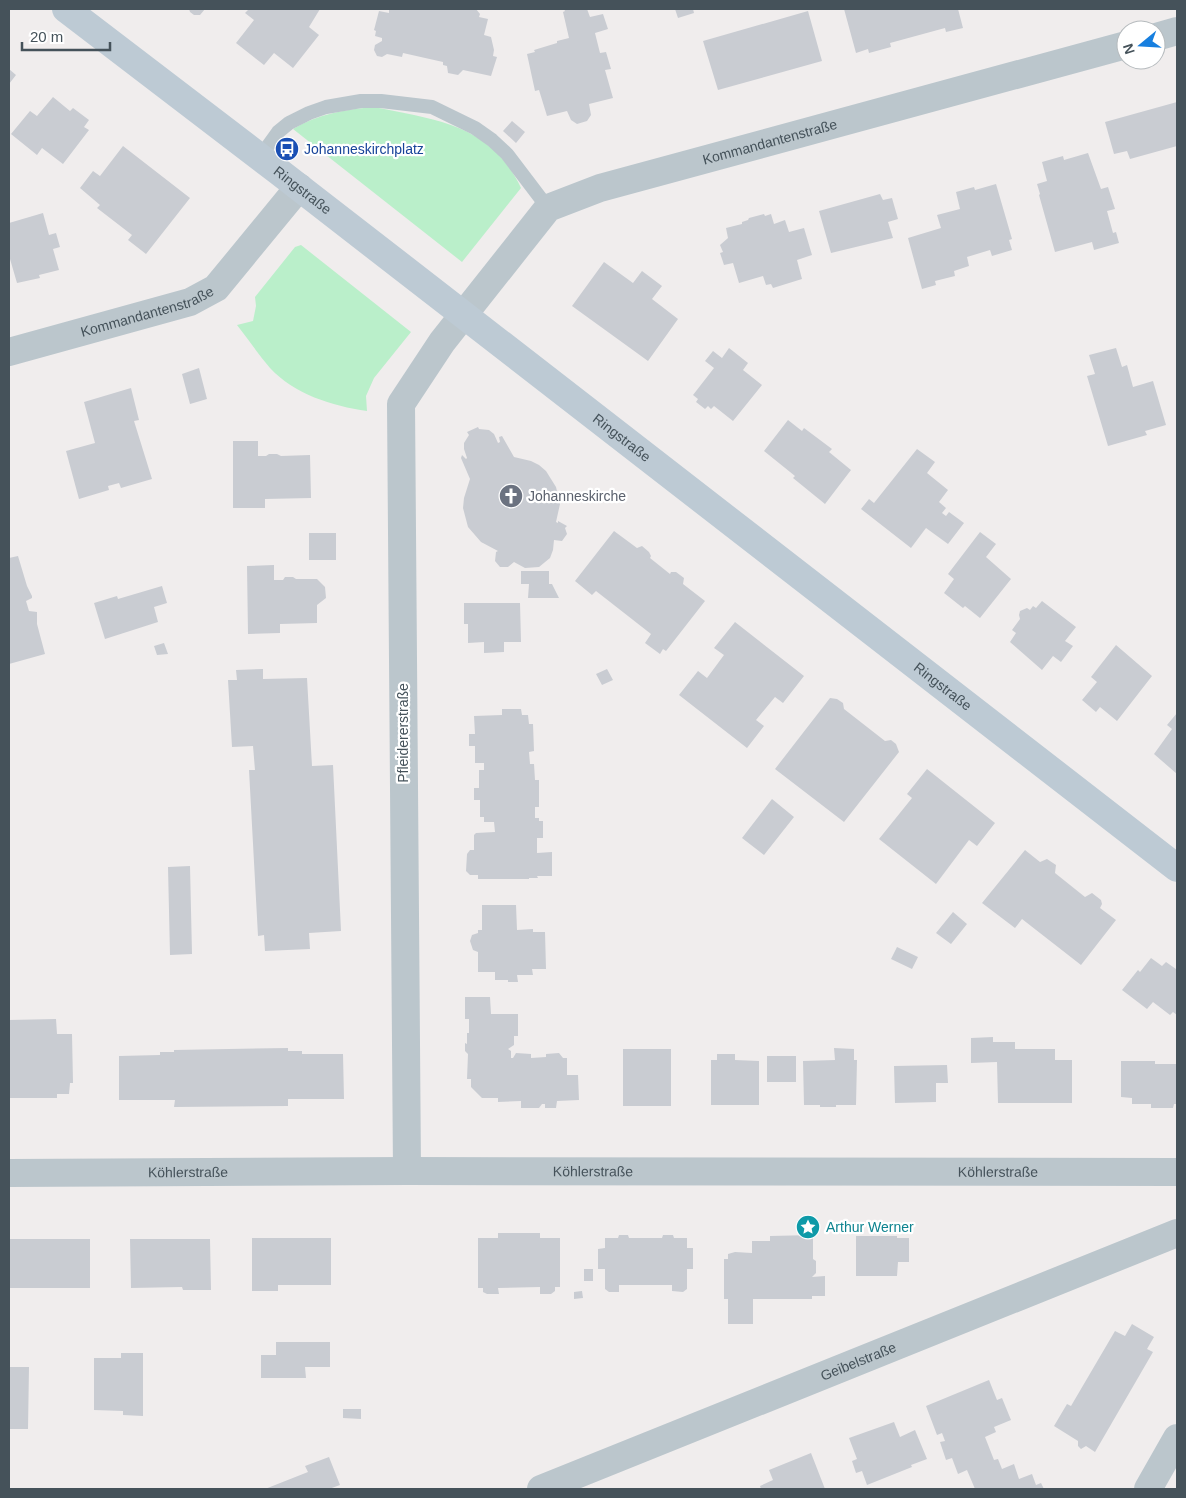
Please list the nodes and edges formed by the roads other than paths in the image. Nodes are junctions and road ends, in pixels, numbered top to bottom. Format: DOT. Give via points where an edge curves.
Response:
graph roads {
  1 [pos="66,9"];
  2 [pos="1116,48"];
  3 [pos="260,157"];
  4 [pos="299,187"];
  5 [pos="548,208"];
  6 [pos="463,315"];
  7 [pos="9,352"];
  8 [pos="1177,868"];
  9 [pos="407,1171"];
  10 [pos="1177,1172"];
  11 [pos="9,1173"];
  12 [pos="1177,1233"];
  13 [pos="1177,1438"];
  14 [pos="542,1489"];
  15 [pos="1148,1489"];
  1 -- 3 [label="street, Ringstraße"];
  2 -- 5 [label="street, Kommandantenstraße" via="600,188"];
  3 -- 4 [label="street, Ringstraße"];
  3 -- 5 [label="lane" via="278,132 289,123 326,107 381,101 432,108 475,128 492,140 507,154"];
  4 -- 6 [label="street, Ringstraße"];
  4 -- 7 [label="street, Kommandantenstraße" via="216,288 190,302"];
  5 -- 6 [label="street"];
  6 -- 8 [label="street, Ringstraße"];
  6 -- 9 [label="street, Pfleidererstraße" via="401,404"];
  9 -- 10 [label="street, Köhlerstraße"];
  9 -- 11 [label="street, Köhlerstraße"];
  12 -- 14 [label="street, Geibelstraße"];
  13 -- 15 [label="street"];
}
